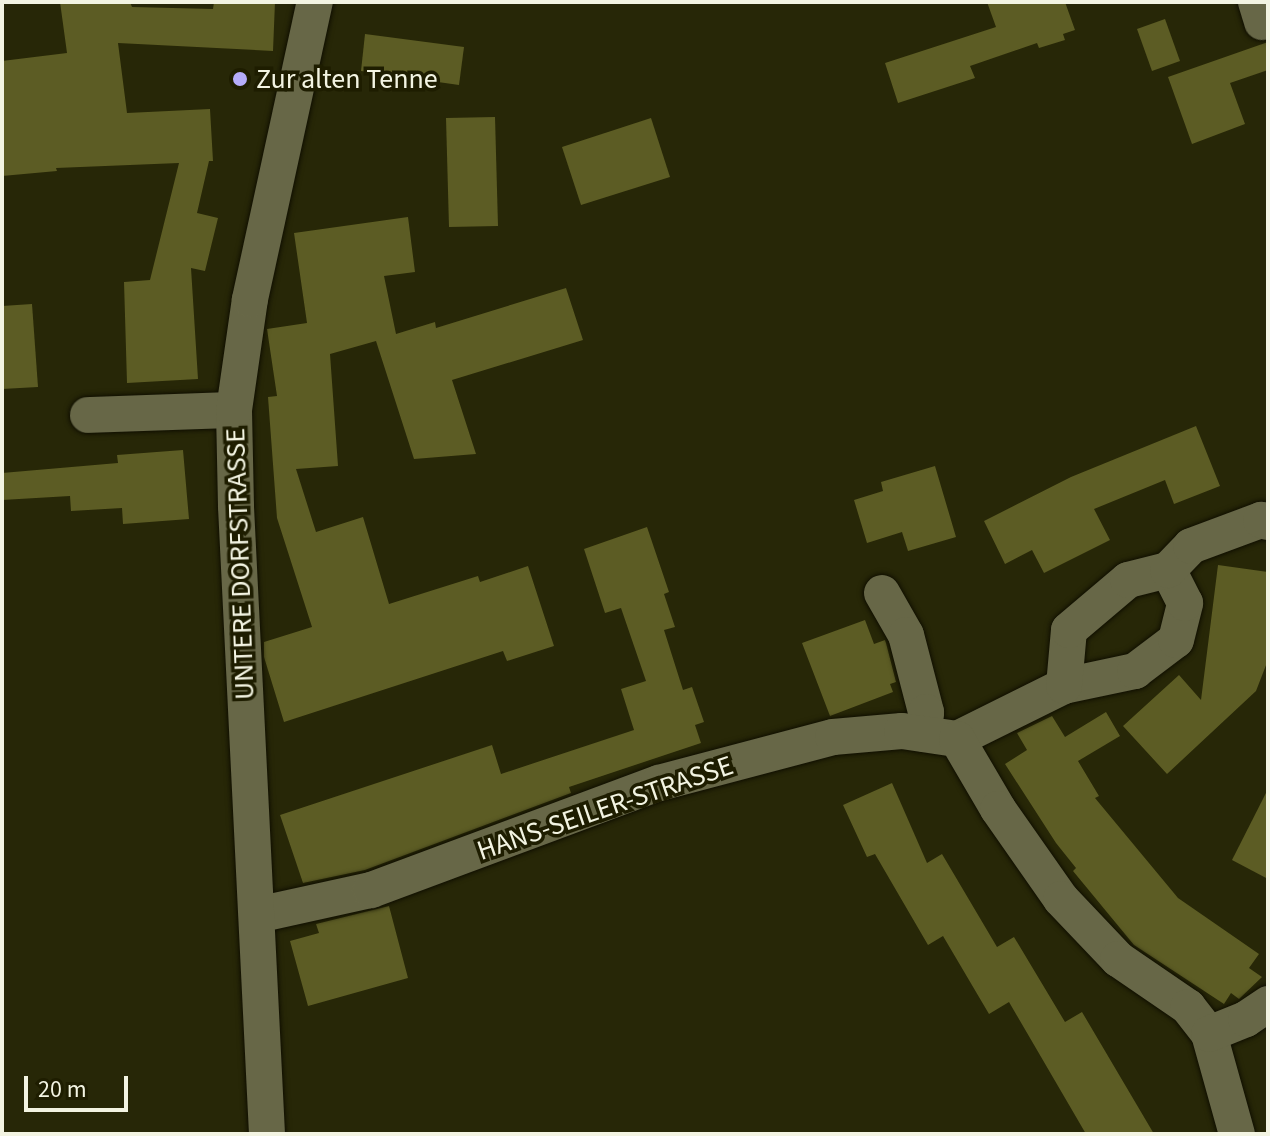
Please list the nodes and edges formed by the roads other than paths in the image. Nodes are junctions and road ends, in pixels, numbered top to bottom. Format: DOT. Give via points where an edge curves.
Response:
graph roads {
  1 [pos="315,2"];
  2 [pos="234,410"];
  3 [pos="88,415"];
  4 [pos="1268,522"];
  5 [pos="1168,570"];
  6 [pos="882,593"];
  7 [pos="1064,686"];
  8 [pos="941,737"];
  9 [pos="257,915"];
  10 [pos="1268,1004"];
  11 [pos="1209,1034"];
  12 [pos="267,1134"];
  13 [pos="1237,1134"];
  1 -- 2 [label="street, UNTERE DORFSTRASSE" via="250,299"];
  2 -- 3 [label="street"];
  2 -- 9 [label="street, UNTERE DORFSTRASSE"];
  4 -- 5 [label="street" via="1191,546"];
  5 -- 7 [label="street" via="1128,580 1069,630"];
  5 -- 7 [label="street, HANS-SEILER-STRASSE" via="1185,603 1176,640 1135,671"];
  6 -- 8 [label="street" via="906,635 926,712"];
  7 -- 8 [label="street, HANS-SEILER-STRASSE"];
  8 -- 9 [label="street, HANS-SEILER-STRASSE" via="902,731 833,737 674,779 371,890"];
  8 -- 11 [label="street" via="1061,899 1118,959 1188,1007"];
  9 -- 12 [label="street, UNTERE DORFSTRASSE"];
  10 -- 11 [label="street"];
  11 -- 13 [label="street"];
}
